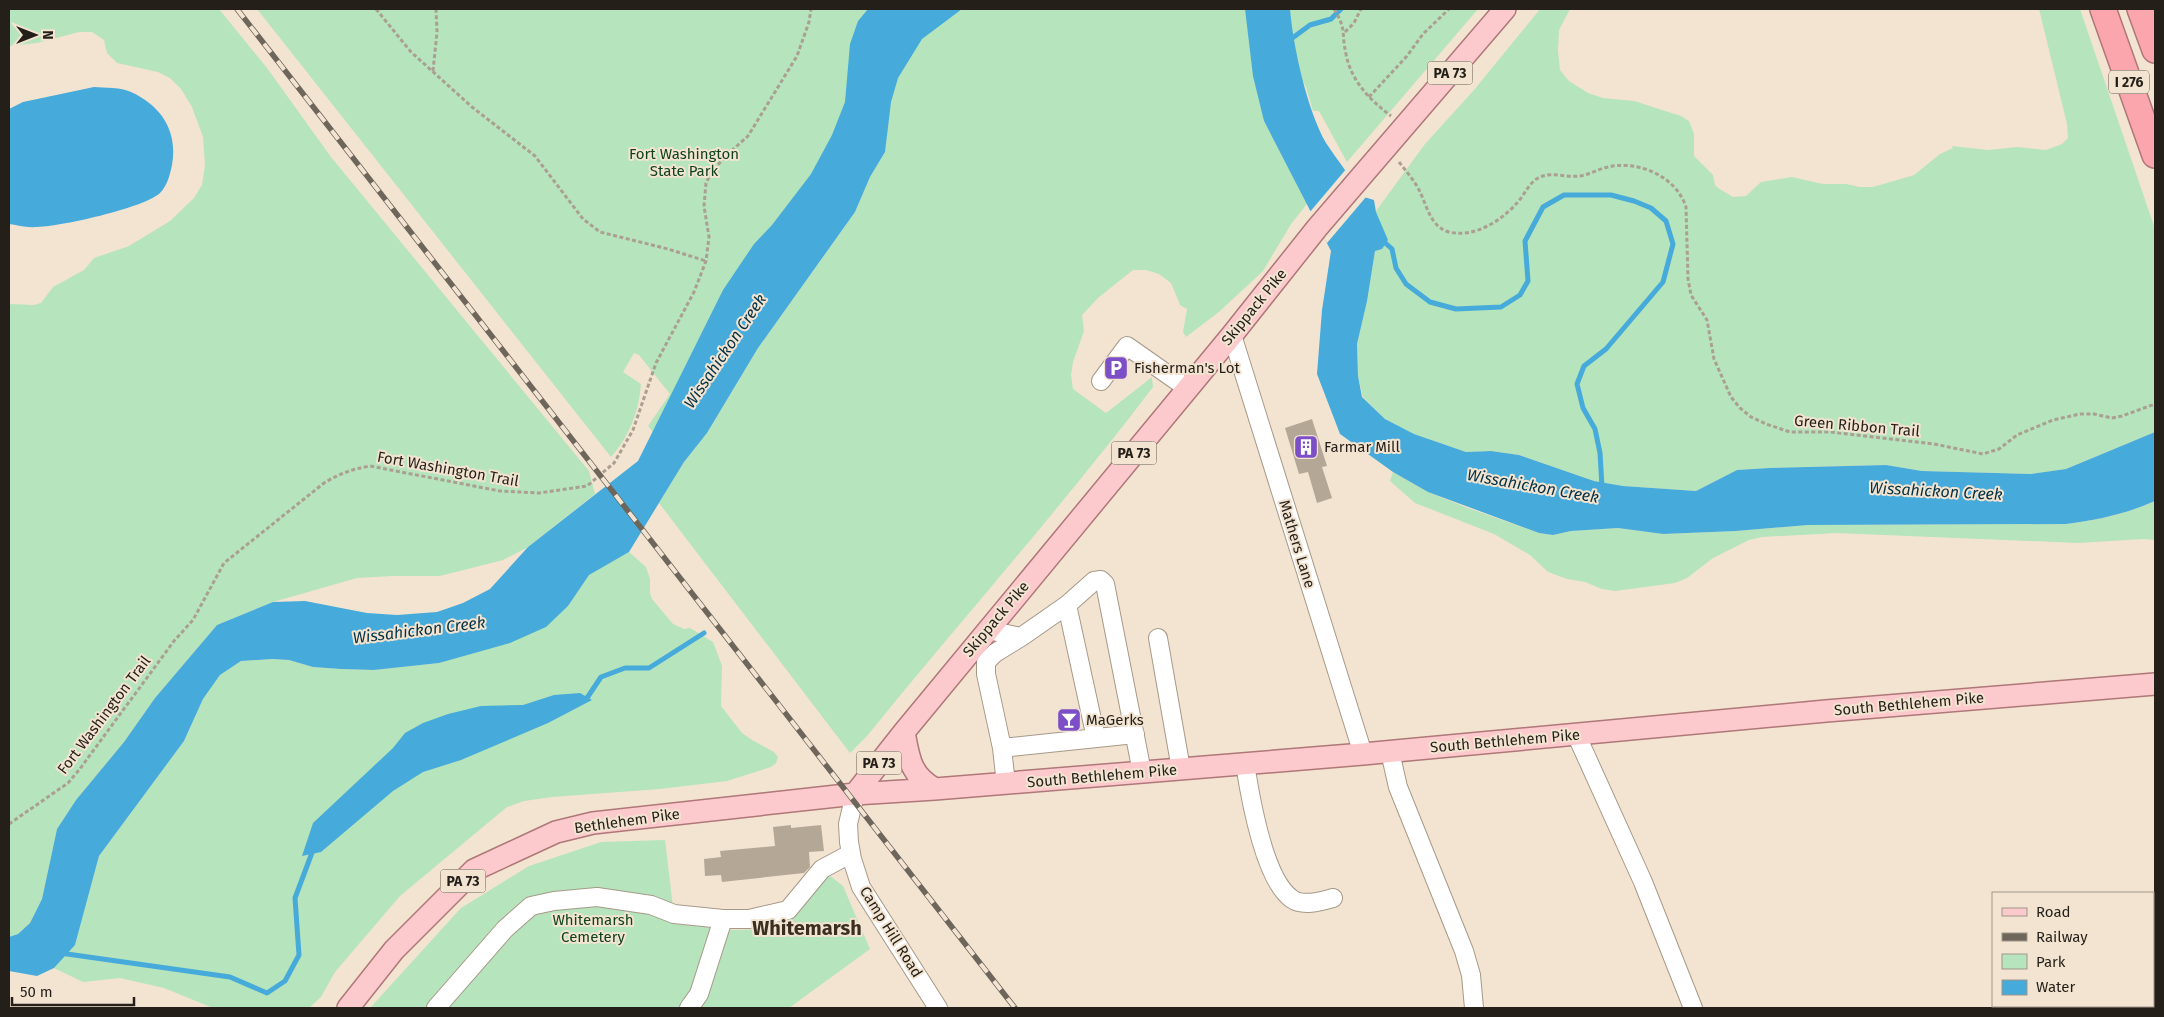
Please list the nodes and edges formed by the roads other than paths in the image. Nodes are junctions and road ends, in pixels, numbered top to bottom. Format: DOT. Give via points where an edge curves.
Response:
graph roads {
  1 [pos="1505,9"];
  2 [pos="2103,9"];
  3 [pos="2140,9"];
  4 [pos="2155,50"];
  5 [pos="2155,155"];
  6 [pos="1232,335"];
  7 [pos="1101,381"];
  8 [pos="1188,388"];
  9 [pos="1067,605"];
  10 [pos="988,630"];
  11 [pos="1021,637"];
  12 [pos="1158,638"];
  13 [pos="2155,684"];
  14 [pos="904,732"];
  15 [pos="1135,734"];
  16 [pos="1576,734"];
  17 [pos="1096,738"];
  18 [pos="1002,748"];
  19 [pos="1390,752"];
  20 [pos="1363,754"];
  21 [pos="1245,764"];
  22 [pos="1181,769"];
  23 [pos="1142,772"];
  24 [pos="1006,784"];
  25 [pos="935,790"];
  26 [pos="855,794"];
  27 [pos="850,854"];
  28 [pos="1333,898"];
  29 [pos="723,920"];
  30 [pos="348,1008"];
  31 [pos="436,1008"];
  32 [pos="688,1008"];
  33 [pos="938,1008"];
  34 [pos="1474,1008"];
  35 [pos="1693,1008"];
  1 -- 6 [label="main road, Skippack Pike / PA 73" via="1317,228"];
  2 -- 5 [label="highway, I 276"];
  3 -- 4 [label="highway, I 276"];
  6 -- 8 [label="main road, Skippack Pike / PA 73"];
  6 -- 20 [label="street, Mathers Lane"];
  7 -- 8 [label="street" via="1127,346"];
  8 -- 10 [label="main road, Skippack Pike / PA 73"];
  9 -- 11 [label="street"];
  9 -- 15 [label="street" via="1094,581 1101,580 1105,584"];
  9 -- 17 [label="street"];
  10 -- 11 [label="street"];
  10 -- 14 [label="main road, Skippack Pike / PA 73"];
  11 -- 18 [label="street" via="986,662"];
  12 -- 22 [label="street"];
  13 -- 16 [label="main road, South Bethlehem Pike"];
  14 -- 25 [label="main road" via="914,772"];
  14 -- 26 [label="main road, Skippack Pike / PA 73"];
  15 -- 17 [label="street"];
  15 -- 23 [label="street"];
  16 -- 19 [label="main road, South Bethlehem Pike"];
  16 -- 35 [label="street" via="1643,882"];
  17 -- 18 [label="street"];
  18 -- 24 [label="street"];
  19 -- 20 [label="main road, South Bethlehem Pike"];
  19 -- 34 [label="street" via="1398,787 1464,951 1471,975"];
  20 -- 21 [label="main road, South Bethlehem Pike"];
  21 -- 22 [label="main road, South Bethlehem Pike"];
  21 -- 28 [label="street" via="1264,851 1277,881 1292,899 1303,903"];
  22 -- 23 [label="main road, South Bethlehem Pike"];
  23 -- 24 [label="main road, South Bethlehem Pike"];
  24 -- 25 [label="main road, South Bethlehem Pike"];
  25 -- 26 [label="main road, South Bethlehem Pike"];
  26 -- 27 [label="street, Camp Hill Road" via="848,824"];
  26 -- 30 [label="main road, Bethlehem Pike / PA 73" via="637,816 556,832 474,870 394,950"];
  27 -- 29 [label="street" via="822,869 788,910 749,919"];
  27 -- 33 [label="street, Camp Hill Road" via="861,887"];
  29 -- 31 [label="street" via="674,914 650,905 597,897 530,906 504,929"];
  29 -- 32 [label="street" via="699,994"];
}
